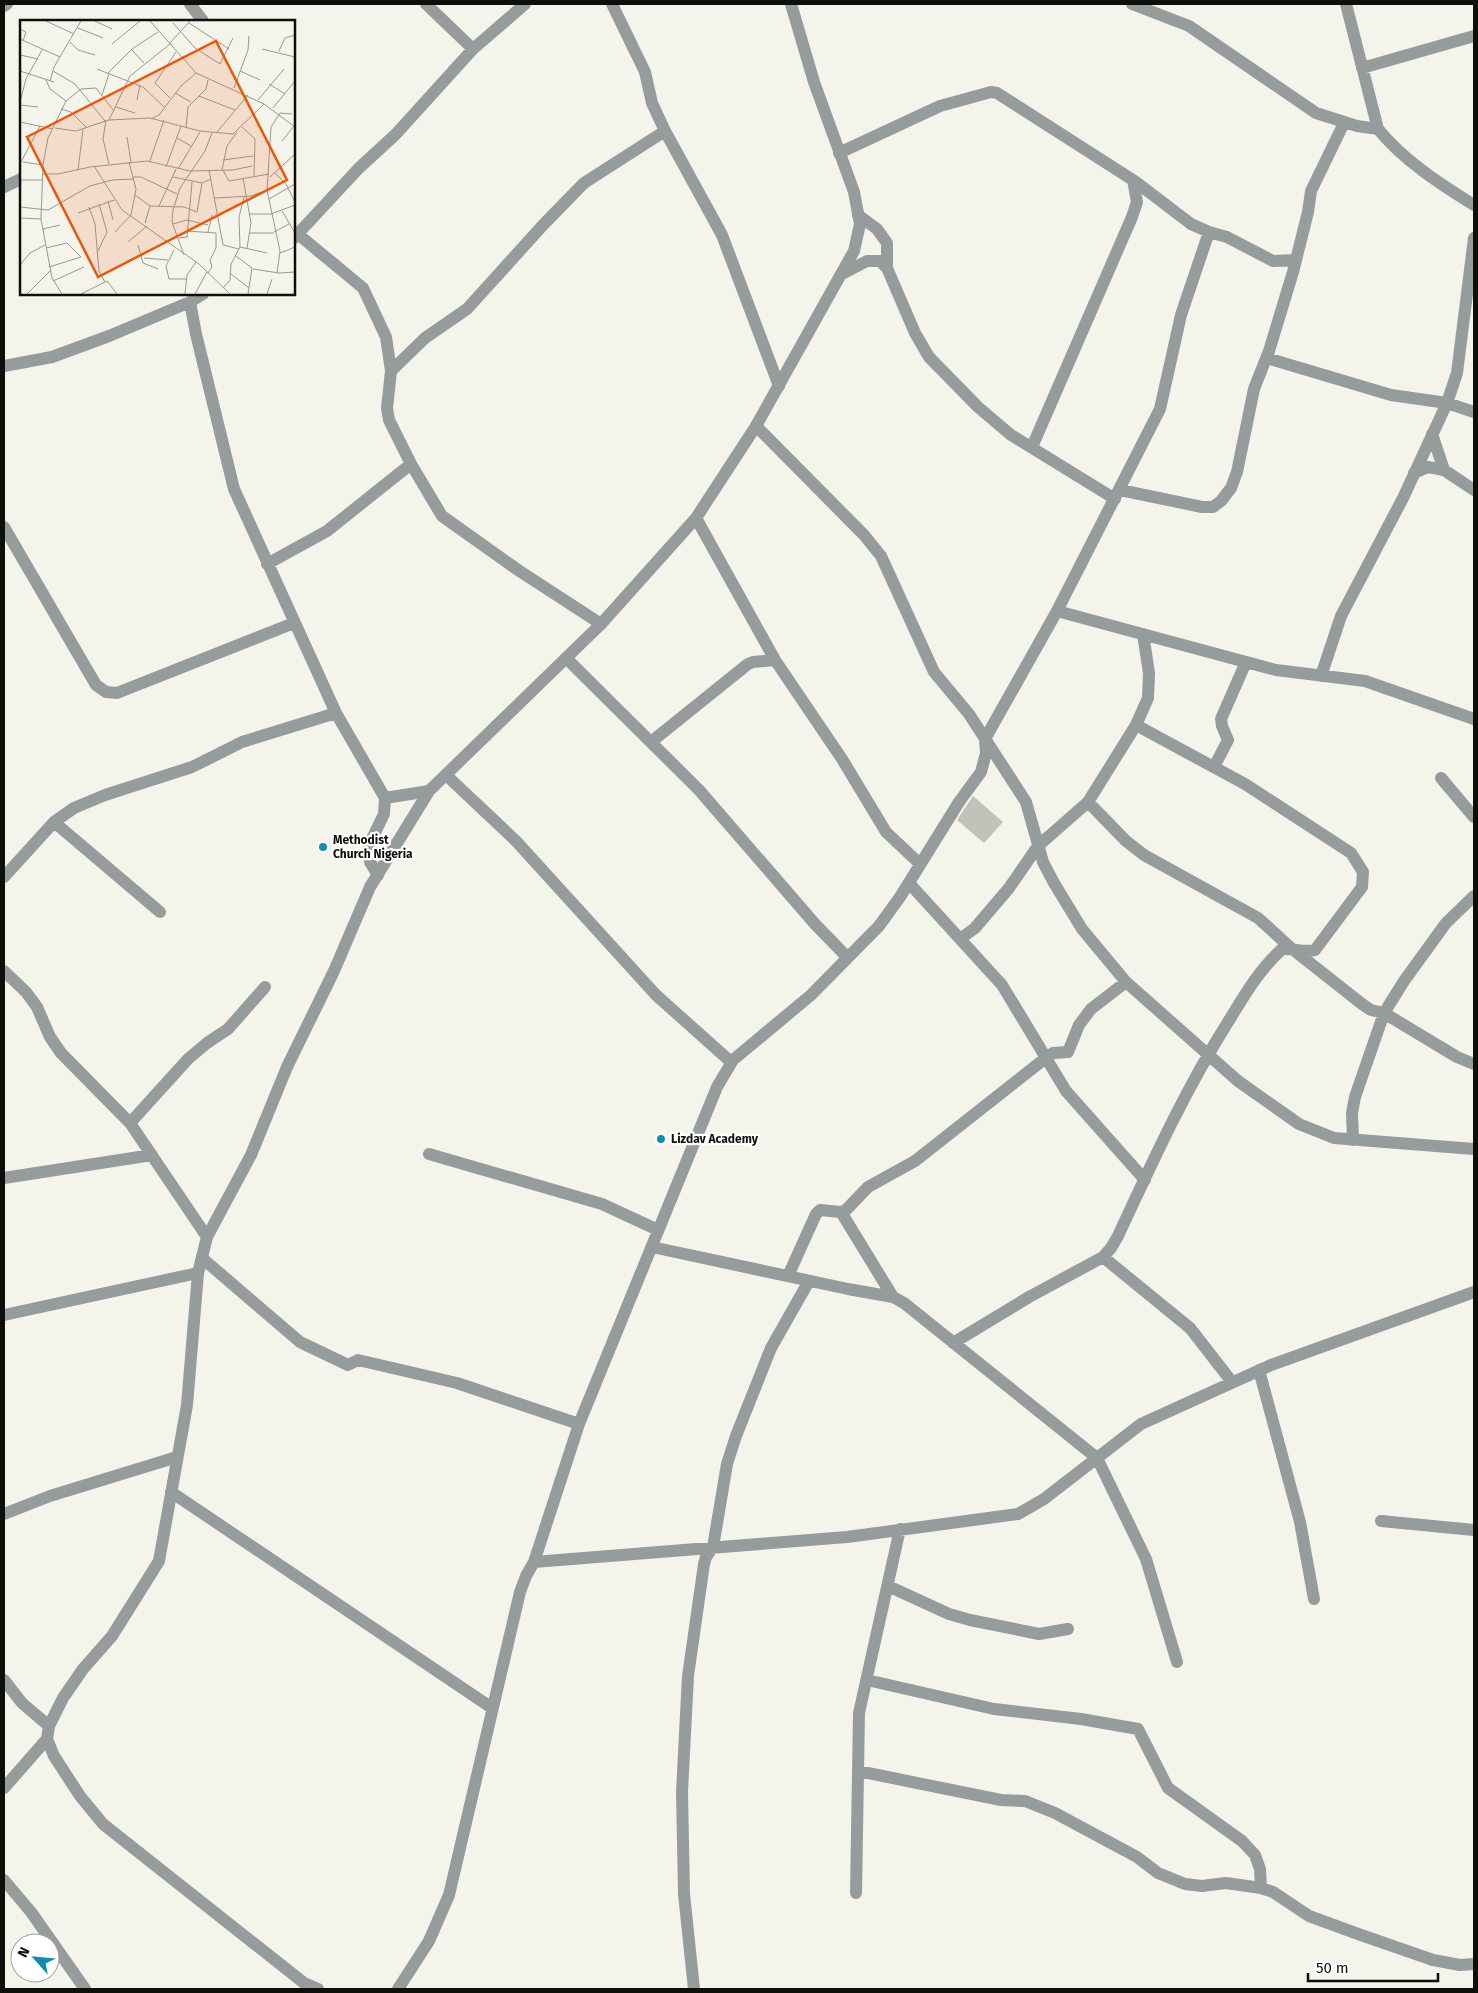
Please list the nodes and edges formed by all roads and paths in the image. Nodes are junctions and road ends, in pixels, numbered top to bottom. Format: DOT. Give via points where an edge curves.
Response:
graph roads {
  1 [pos="190,4"];
  2 [pos="426,4"];
  3 [pos="525,4"];
  4 [pos="612,4"];
  5 [pos="790,4"];
  6 [pos="1132,4"];
  7 [pos="1346,4"];
  8 [pos="203,20"];
  9 [pos="1474,36"];
  10 [pos="473,49"];
  11 [pos="1362,68"];
  12 [pos="1344,123"];
  13 [pos="1378,129"];
  14 [pos="665,131"];
  15 [pos="839,152"];
  16 [pos="20,179"];
  17 [pos="1133,180"];
  18 [pos="4,187"];
  19 [pos="1474,205"];
  20 [pos="858,214"];
  21 [pos="1209,232"];
  22 [pos="297,237"];
  23 [pos="1474,238"];
  24 [pos="1296,260"];
  25 [pos="1273,261"];
  26 [pos="887,268"];
  27 [pos="842,274"];
  28 [pos="1289,284"];
  29 [pos="201,295"];
  30 [pos="190,302"];
  31 [pos="1267,358"];
  32 [pos="4,366"];
  33 [pos="391,372"];
  34 [pos="779,386"];
  35 [pos="1447,402"];
  36 [pos="1474,412"];
  37 [pos="756,426"];
  38 [pos="1432,434"];
  39 [pos="1032,448"];
  40 [pos="412,464"];
  41 [pos="1444,470"];
  42 [pos="1414,474"];
  43 [pos="1474,490"];
  44 [pos="1117,495"];
  45 [pos="696,518"];
  46 [pos="4,527"];
  47 [pos="267,564"];
  48 [pos="1058,611"];
  49 [pos="294,623"];
  50 [pos="601,624"];
  51 [pos="1143,634"];
  52 [pos="566,658"];
  53 [pos="775,660"];
  54 [pos="1246,662"];
  55 [pos="1321,676"];
  56 [pos="336,713"];
  57 [pos="1474,719"];
  58 [pos="1136,725"];
  59 [pos="984,739"];
  60 [pos="651,742"];
  61 [pos="1214,767"];
  62 [pos="446,775"];
  63 [pos="1442,778"];
  64 [pos="430,791"];
  65 [pos="385,798"];
  66 [pos="1088,802"];
  67 [pos="1474,817"];
  68 [pos="54,822"];
  69 [pos="1038,846"];
  70 [pos="920,864"];
  71 [pos="378,875"];
  72 [pos="4,877"];
  73 [pos="909,883"];
  74 [pos="1474,896"];
  75 [pos="160,912"];
  76 [pos="960,939"];
  77 [pos="1291,948"];
  78 [pos="847,957"];
  79 [pos="4,971"];
  80 [pos="1126,982"];
  81 [pos="265,987"];
  82 [pos="1384,1013"];
  83 [pos="1208,1054"];
  84 [pos="1047,1056"];
  85 [pos="1472,1058"];
  86 [pos="732,1062"];
  87 [pos="130,1124"];
  88 [pos="1353,1140"];
  89 [pos="1474,1149"];
  90 [pos="429,1154"];
  91 [pos="152,1155"];
  92 [pos="4,1178"];
  93 [pos="1145,1180"];
  94 [pos="842,1212"];
  95 [pos="658,1230"];
  96 [pos="207,1237"];
  97 [pos="652,1247"];
  98 [pos="1103,1257"];
  99 [pos="202,1258"];
  100 [pos="198,1273"];
  101 [pos="788,1276"];
  102 [pos="809,1280"];
  103 [pos="1474,1292"];
  104 [pos="893,1296"];
  105 [pos="4,1315"];
  106 [pos="953,1343"];
  107 [pos="1259,1370"];
  108 [pos="1232,1382"];
  109 [pos="579,1424"];
  110 [pos="177,1457"];
  111 [pos="1096,1458"];
  112 [pos="171,1492"];
  113 [pos="4,1514"];
  114 [pos="1381,1521"];
  115 [pos="900,1530"];
  116 [pos="1474,1530"];
  117 [pos="713,1547"];
  118 [pos="534,1562"];
  119 [pos="888,1586"];
  120 [pos="1314,1599"];
  121 [pos="1068,1629"];
  122 [pos="1177,1662"];
  123 [pos="4,1680"];
  124 [pos="867,1680"];
  125 [pos="492,1708"];
  126 [pos="49,1726"];
  127 [pos="48,1739"];
  128 [pos="858,1771"];
  129 [pos="4,1788"];
  130 [pos="4,1880"];
  131 [pos="1261,1888"];
  132 [pos="856,1893"];
  133 [pos="1474,1964"];
  134 [pos="303,1986"];
  135 [pos="84,1989"];
  136 [pos="318,1989"];
  137 [pos="398,1989"];
  138 [pos="694,1989"];
  1 -- 8 [label="street"];
  2 -- 10 [label="street"];
  3 -- 10 [label="street"];
  4 -- 14 [label="street" via="644,72 652,103"];
  5 -- 15 [label="street"];
  6 -- 12 [label="street" via="1189,26 1316,112"];
  7 -- 11 [label="street"];
  9 -- 11 [label="street"];
  10 -- 22 [label="street"];
  11 -- 13 [label="street"];
  12 -- 13 [label="street"];
  12 -- 24 [label="street" via="1311,191"];
  13 -- 19 [label="street" via="1419,168"];
  14 -- 33 [label="street" via="584,183 467,309 425,338"];
  14 -- 34 [label="street" via="722,235"];
  15 -- 17 [label="street" via="940,106 991,92 1004,96"];
  15 -- 20 [label="street" via="854,192"];
  16 -- 18 [label="street"];
  17 -- 21 [label="street" via="1191,224"];
  17 -- 39 [label="street" via="1137,202 1132,217"];
  20 -- 26 [label="street" via="877,229 888,244"];
  20 -- 27 [label="street" via="860,224 854,252"];
  21 -- 25 [label="street"];
  21 -- 44 [label="street" via="1181,315 1160,409"];
  22 -- 33 [label="street" via="363,288 386,337"];
  23 -- 35 [label="street" via="1457,374"];
  24 -- 25 [label="street"];
  24 -- 28 [label="street"];
  25 -- 28 [label="street"];
  26 -- 27 [label="street" via="880,261 867,261"];
  26 -- 39 [label="street" via="929,357 978,407"];
  27 -- 34 [label="street"];
  28 -- 31 [label="street"];
  29 -- 30 [label="street"];
  30 -- 32 [label="street" via="52,357"];
  30 -- 47 [label="street" via="234,489"];
  31 -- 35 [label="street" via="1391,395"];
  31 -- 44 [label="street" via="1254,389 1231,488 1221,501 1213,506 1202,506"];
  33 -- 40 [label="street" via="387,408"];
  34 -- 37 [label="street"];
  35 -- 36 [label="street"];
  35 -- 38 [label="street"];
  37 -- 45 [label="street"];
  37 -- 59 [label="street" via="881,556 934,672 969,714"];
  38 -- 41 [label="street"];
  38 -- 42 [label="street"];
  39 -- 44 [label="street"];
  40 -- 47 [label="street" via="327,531"];
  40 -- 50 [label="street" via="442,516"];
  41 -- 42 [label="street" via="1428,467"];
  41 -- 43 [label="street"];
  42 -- 55 [label="street" via="1341,616"];
  44 -- 48 [label="street"];
  45 -- 50 [label="street"];
  45 -- 53 [label="street"];
  46 -- 49 [label="street" via="96,685 106,692 117,693"];
  47 -- 49 [label="street"];
  48 -- 51 [label="street"];
  48 -- 59 [label="street"];
  49 -- 56 [label="street"];
  50 -- 52 [label="street"];
  51 -- 54 [label="street"];
  51 -- 58 [label="street" via="1149,673 1148,698"];
  52 -- 60 [label="street"];
  52 -- 62 [label="street"];
  53 -- 60 [label="street" via="748,664"];
  53 -- 70 [label="street" via="842,759 886,832"];
  54 -- 55 [label="street"];
  54 -- 61 [label="street" via="1221,719 1228,740"];
  55 -- 57 [label="street" via="1365,681"];
  56 -- 65 [label="street"];
  56 -- 68 [label="street" via="242,742 192,767 74,808"];
  58 -- 61 [label="street"];
  58 -- 66 [label="street"];
  59 -- 69 [label="street" via="1026,802"];
  59 -- 70 [label="street" via="986,753 981,772"];
  60 -- 78 [label="street" via="699,790"];
  61 -- 77 [label="street" via="1351,853 1364,872 1362,887 1315,950"];
  62 -- 64 [label="street"];
  62 -- 86 [label="street" via="516,841 656,995"];
  63 -- 67 [label="street"];
  64 -- 65 [label="street"];
  64 -- 71 [label="street"];
  65 -- 71 [label="street" via="384,814 369,844 370,862"];
  66 -- 69 [label="street"];
  66 -- 77 [label="street" via="1126,841 1144,854 1258,918"];
  68 -- 72 [label="street"];
  68 -- 75 [label="street"];
  69 -- 76 [label="street" via="1010,888 975,928"];
  69 -- 80 [label="street" via="1054,883 1082,929"];
  70 -- 73 [label="street"];
  71 -- 96 [label="street" via="288,1067 251,1155"];
  73 -- 76 [label="street"];
  73 -- 78 [label="street" via="878,926"];
  74 -- 82 [label="street" via="1446,923"];
  76 -- 84 [label="street" via="1002,985"];
  77 -- 82 [label="street" via="1362,1004"];
  77 -- 83 [label="street" via="1282,949 1257,975"];
  78 -- 86 [label="street" via="811,995"];
  79 -- 87 [label="street" via="37,1007 61,1053"];
  80 -- 83 [label="street"];
  80 -- 84 [label="street" via="1092,1009 1079,1025 1068,1052"];
  81 -- 87 [label="street" via="228,1029 206,1042 188,1059"];
  82 -- 85 [label="street" via="1457,1056"];
  82 -- 88 [label="street" via="1355,1096"];
  83 -- 88 [label="street" via="1238,1081 1299,1124 1334,1138"];
  83 -- 93 [label="street" via="1174,1116"];
  84 -- 93 [label="street" via="1066,1091"];
  84 -- 94 [label="street" via="915,1162 868,1187"];
  86 -- 95 [label="street" via="717,1087"];
  87 -- 91 [label="street"];
  88 -- 89 [label="street"];
  90 -- 95 [label="street" via="602,1204"];
  91 -- 92 [label="street"];
  91 -- 96 [label="street"];
  93 -- 98 [label="street" via="1111,1248"];
  94 -- 101 [label="street" via="825,1209 816,1214"];
  94 -- 104 [label="street"];
  95 -- 97 [label="street"];
  96 -- 99 [label="street"];
  97 -- 101 [label="street"];
  97 -- 109 [label="street"];
  98 -- 106 [label="street"];
  98 -- 108 [label="street" via="1190,1328"];
  99 -- 100 [label="street"];
  99 -- 109 [label="street" via="300,1342 348,1365 358,1360 457,1383"];
  100 -- 105 [label="street"];
  100 -- 110 [label="street" via="187,1404"];
  101 -- 102 [label="street"];
  102 -- 104 [label="street"];
  102 -- 117 [label="street" via="771,1348 736,1436 727,1464"];
  103 -- 107 [label="street"];
  104 -- 106 [label="street"];
  106 -- 111 [label="street"];
  107 -- 108 [label="street"];
  107 -- 120 [label="street" via="1300,1522"];
  108 -- 111 [label="street" via="1141,1424"];
  109 -- 118 [label="street"];
  110 -- 112 [label="street"];
  110 -- 113 [label="street" via="50,1496"];
  111 -- 115 [label="street" via="1044,1499 1018,1514"];
  111 -- 122 [label="street" via="1146,1559"];
  112 -- 125 [label="street"];
  112 -- 126 [label="street" via="159,1561 112,1636 83,1668 63,1698"];
  114 -- 116 [label="street"];
  115 -- 117 [label="street"];
  115 -- 119 [label="street"];
  117 -- 118 [label="street"];
  117 -- 138 [label="street" via="704,1564 688,1676 682,1792 684,1894"];
  118 -- 125 [label="street" via="520,1592"];
  119 -- 121 [label="street" via="949,1614 970,1620 1039,1634"];
  119 -- 124 [label="street"];
  123 -- 126 [label="street" via="22,1703"];
  124 -- 128 [label="street" via="859,1713"];
  124 -- 131 [label="street" via="994,1709 1138,1729 1168,1788 1255,1855"];
  125 -- 137 [label="street" via="449,1895 429,1941"];
  126 -- 127 [label="street"];
  127 -- 129 [label="street"];
  127 -- 134 [label="street" via="61,1767 103,1824"];
  128 -- 131 [label="street" via="1001,1800 1026,1801 1137,1857 1158,1873 1185,1884 1226,1883"];
  128 -- 132 [label="street"];
  130 -- 135 [label="street" via="31,1912"];
  131 -- 133 [label="street" via="1273,1892 1309,1916 1353,1932 1432,1960"];
  134 -- 136 [label="street"];
}
